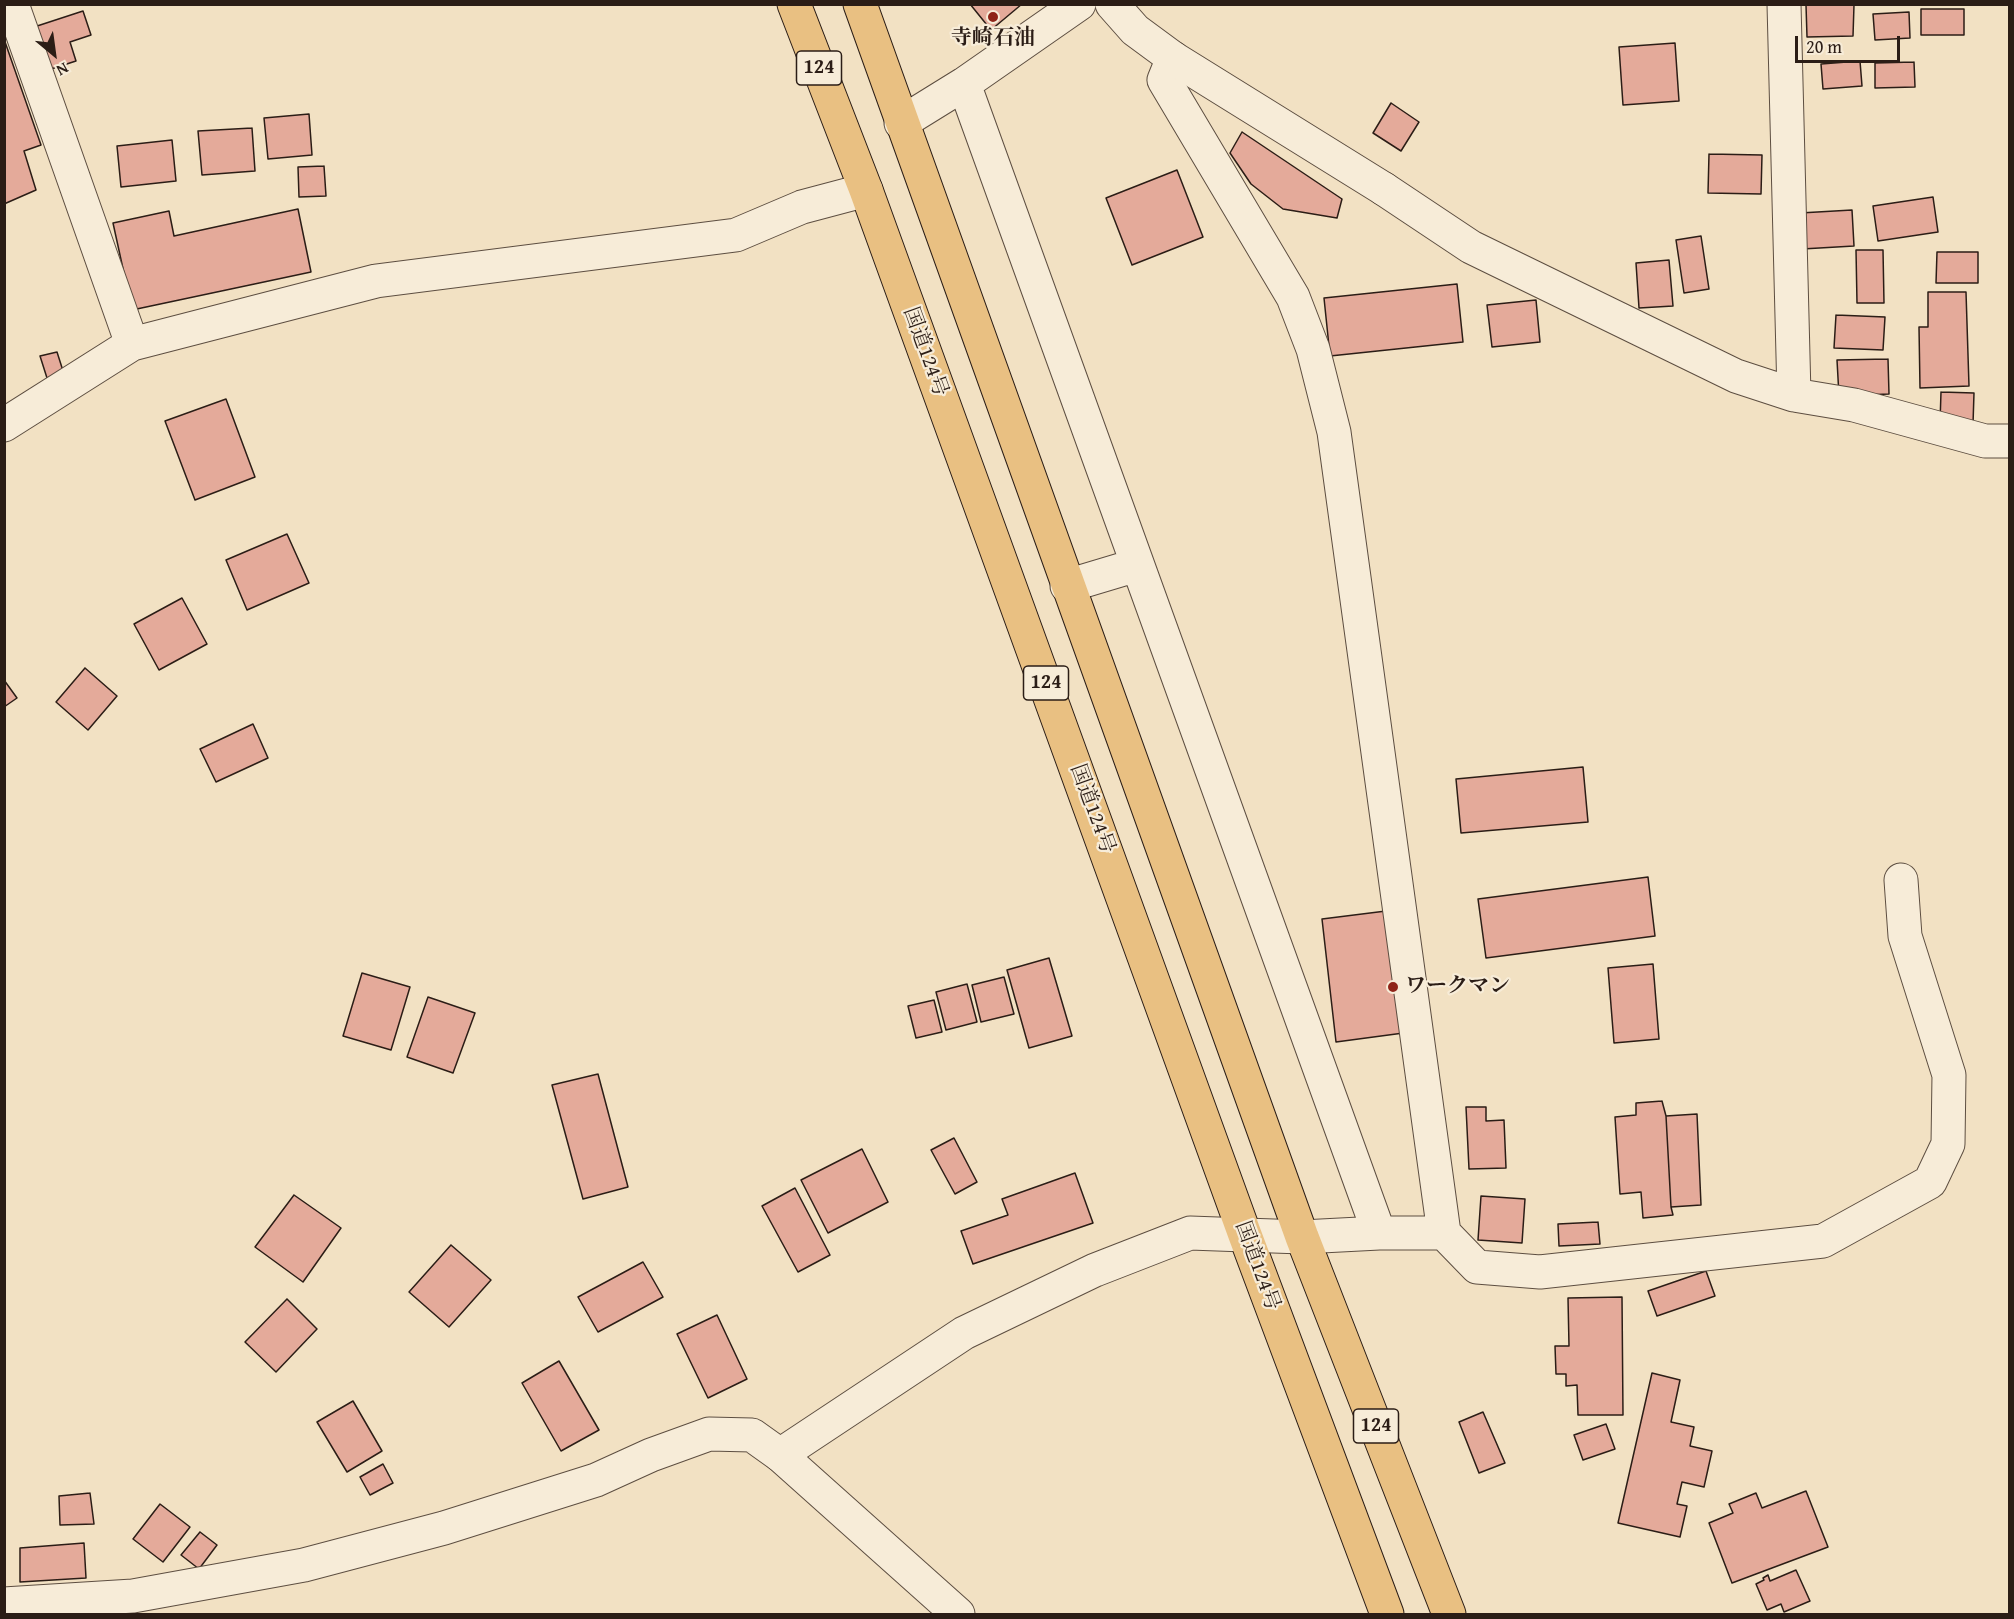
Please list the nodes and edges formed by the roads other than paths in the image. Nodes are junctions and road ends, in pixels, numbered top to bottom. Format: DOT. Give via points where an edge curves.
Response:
graph roads {
  1 [pos="12,4"];
  2 [pos="794,4"];
  3 [pos="860,4"];
  4 [pos="1078,4"];
  5 [pos="1112,4"];
  6 [pos="1784,4"];
  7 [pos="1173,58"];
  8 [pos="964,84"];
  9 [pos="901,123"];
  10 [pos="866,190"];
  11 [pos="132,344"];
  12 [pos="1794,394"];
  13 [pos="7,415"];
  14 [pos="2010,441"];
  15 [pos="1137,565"];
  16 [pos="1067,586"];
  17 [pos="1901,880"];
  18 [pos="1379,1233"];
  19 [pos="1444,1233"];
  20 [pos="1245,1235"];
  21 [pos="1302,1237"];
  22 [pos="780,1455"];
  23 [pos="4,1604"];
  24 [pos="958,1614"];
  25 [pos="1387,1614"];
  26 [pos="1449,1614"];
  1 -- 11 [label="street"];
  2 -- 10 [label="highway, 国道124号 / 124"];
  3 -- 9 [label="highway, 124"];
  4 -- 8 [label="street"];
  5 -- 7 [label="street" via="1135,30"];
  6 -- 12 [label="street"];
  7 -- 12 [label="street" via="1471,246 1736,376"];
  7 -- 19 [label="street" via="1164,80 1293,297 1313,349 1334,432"];
  8 -- 9 [label="street"];
  8 -- 15 [label="street"];
  9 -- 16 [label="highway, 124"];
  10 -- 11 [label="street" via="802,207 736,236 376,281"];
  10 -- 20 [label="highway, 国道124号 / 124"];
  11 -- 13 [label="street"];
  12 -- 14 [label="street" via="1854,405 1984,441"];
  15 -- 16 [label="street"];
  15 -- 18 [label="street"];
  16 -- 21 [label="highway, 124"];
  17 -- 19 [label="street" via="1905,936 1949,1075 1948,1144 1930,1182 1823,1241 1540,1272 1477,1267"];
  18 -- 19 [label="street"];
  18 -- 21 [label="street"];
  20 -- 21 [label="street"];
  20 -- 22 [label="street" via="1190,1233 1095,1270 964,1333"];
  20 -- 25 [label="highway, 国道124号 / 124"];
  21 -- 26 [label="highway, 124"];
  22 -- 23 [label="street" via="753,1435 709,1434 596,1480 444,1528 304,1565 133,1596"];
  22 -- 24 [label="street"];
}
